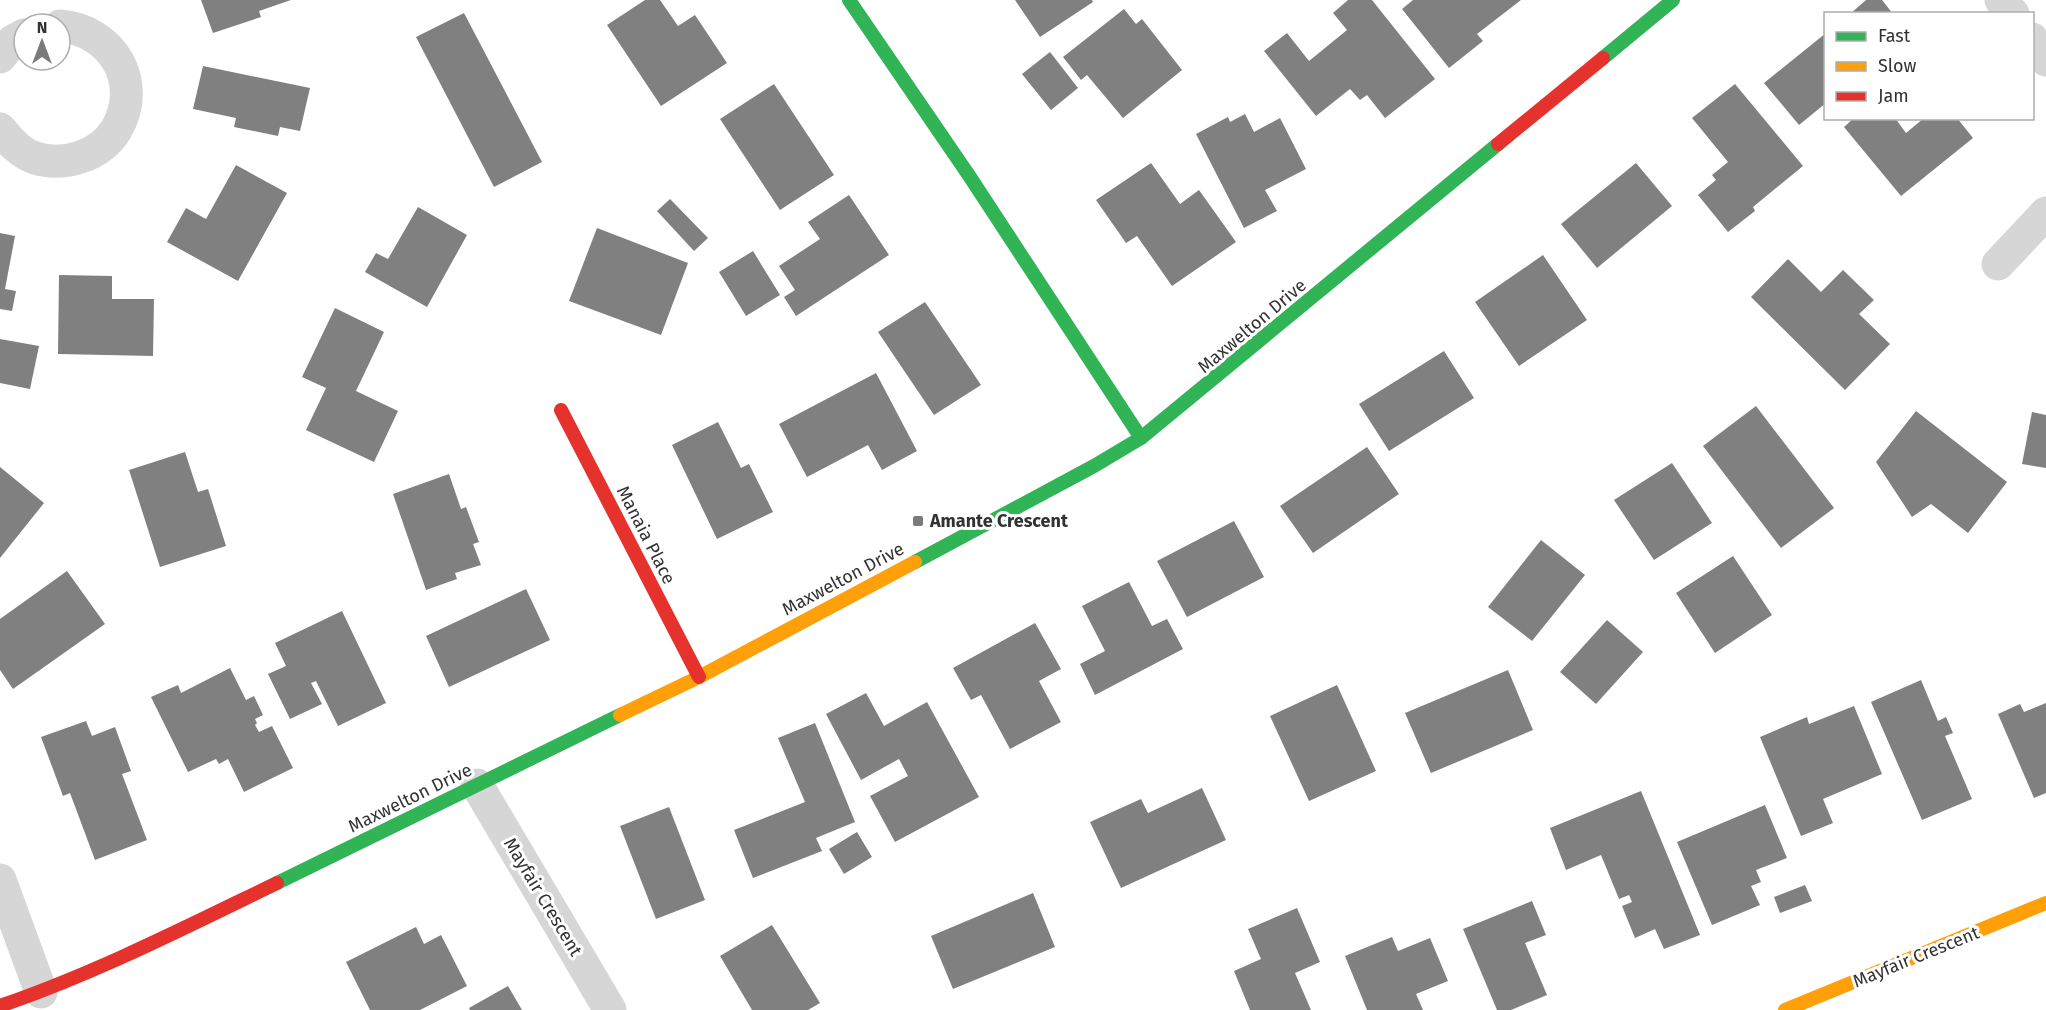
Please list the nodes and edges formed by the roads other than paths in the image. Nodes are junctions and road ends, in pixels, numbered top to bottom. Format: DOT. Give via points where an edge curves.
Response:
graph roads {
  1 [pos="849,0"];
  2 [pos="1673,0"];
  3 [pos="2001,0"];
  4 [pos="2011,12"];
  5 [pos="72,27"];
  6 [pos="2034,42"];
  7 [pos="2046,60"];
  8 [pos="0,129"];
  9 [pos="2046,213"];
  10 [pos="1998,264"];
  11 [pos="561,410"];
  12 [pos="1141,438"];
  13 [pos="699,677"];
  14 [pos="477,785"];
  15 [pos="0,880"];
  16 [pos="2046,903"];
  17 [pos="41,992"];
  18 [pos="0,1006"];
  19 [pos="610,1010"];
  20 [pos="1785,1010"];
  1 -- 12 [label="street"];
  2 -- 12 [label="street, Maxwelton Drive"];
  3 -- 4 [label="street"];
  5 -- 8 [label="street" via="94,35 111,49 122,68 124,110 116,130 102,146 81,158 58,162 34,158 13,146"];
  6 -- 7 [label="street"];
  9 -- 10 [label="street"];
  11 -- 13 [label="street, Manaia Place"];
  12 -- 13 [label="street, Maxwelton Drive"];
  13 -- 14 [label="street, Maxwelton Drive"];
  14 -- 17 [label="street, Maxwelton Drive" via="133,953"];
  14 -- 19 [label="street, Mayfair Crescent"];
  15 -- 17 [label="street"];
  16 -- 20 [label="street, Mayfair Crescent"];
  17 -- 18 [label="street, Maxwelton Drive"];
}
